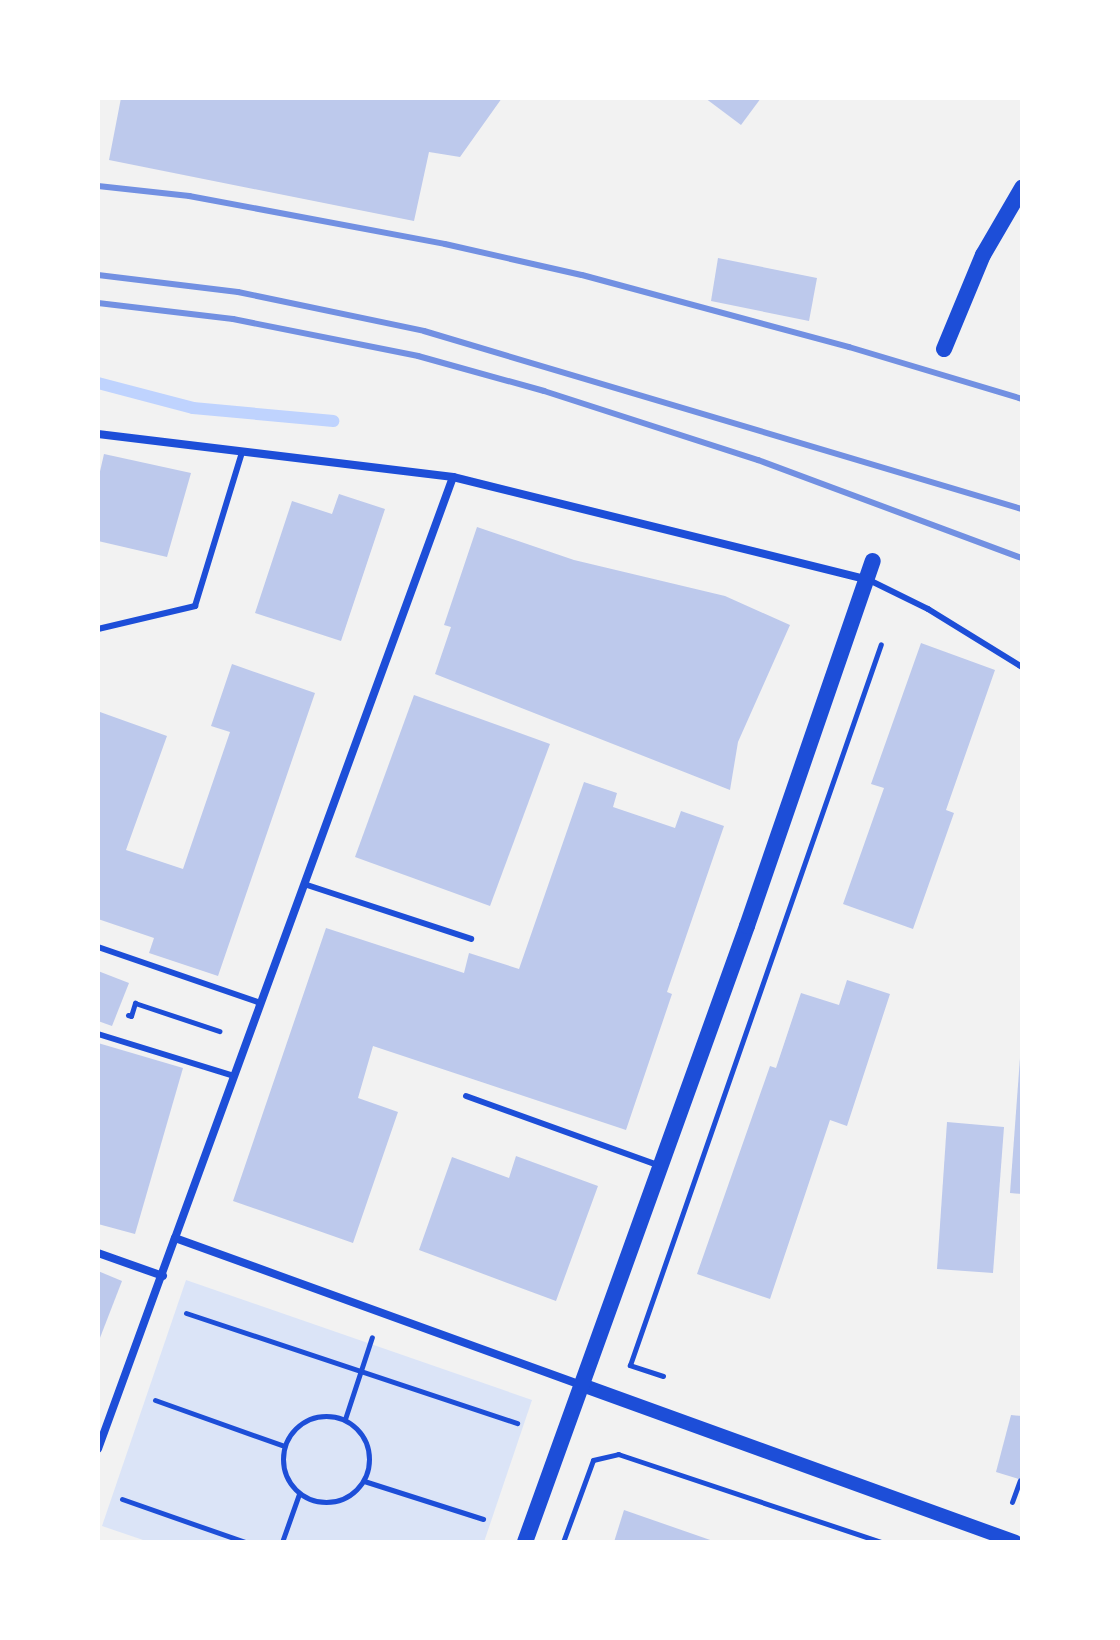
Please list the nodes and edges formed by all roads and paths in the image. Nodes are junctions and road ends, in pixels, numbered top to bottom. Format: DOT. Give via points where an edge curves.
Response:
graph roads {
  1 [pos="1022,188"];
  2 [pos="944,349"];
  3 [pos="98,434"];
  4 [pos="242,452"];
  5 [pos="453,477"];
  6 [pos="873,561"];
  7 [pos="867,579"];
  8 [pos="98,629"];
  9 [pos="881,644"];
  10 [pos="1022,667"];
  11 [pos="304,884"];
  12 [pos="471,939"];
  13 [pos="98,947"];
  14 [pos="261,1003"];
  15 [pos="117,1011"];
  16 [pos="219,1031"];
  17 [pos="98,1034"];
  18 [pos="234,1076"];
  19 [pos="466,1096"];
  20 [pos="661,1167"];
  21 [pos="175,1238"];
  22 [pos="98,1253"];
  23 [pos="163,1276"];
  24 [pos="381,1312"];
  25 [pos="186,1313"];
  26 [pos="361,1371"];
  27 [pos="663,1376"];
  28 [pos="582,1385"];
  29 [pos="155,1400"];
  30 [pos="345,1419"];
  31 [pos="517,1423"];
  32 [pos="284,1446"];
  33 [pos="98,1449"];
  34 [pos="1020,1480"];
  35 [pos="364,1481"];
  36 [pos="299,1494"];
  37 [pos="122,1499"];
  38 [pos="1012,1502"];
  39 [pos="483,1519"];
  40 [pos="994,1538"];
  41 [pos="245,1542"];
  42 [pos="282,1542"];
  43 [pos="525,1542"];
  44 [pos="563,1542"];
  45 [pos="881,1542"];
  46 [pos="1015,1542"];
  1 -- 2 [label="main road" via="983,255"];
  3 -- 4 [label="street"];
  4 -- 5 [label="street"];
  4 -- 8 [label="lane" via="195,606"];
  5 -- 7 [label="street"];
  5 -- 11 [label="street"];
  6 -- 7 [label="main road"];
  7 -- 10 [label="lane" via="928,609"];
  7 -- 20 [label="main road"];
  9 -- 27 [label="path" via="630,1365"];
  11 -- 12 [label="lane"];
  11 -- 14 [label="street"];
  13 -- 14 [label="lane"];
  14 -- 18 [label="street"];
  15 -- 16 [label="path" via="131,1016 135,1003"];
  17 -- 18 [label="lane"];
  18 -- 21 [label="street"];
  19 -- 20 [label="lane"];
  20 -- 28 [label="main road"];
  21 -- 23 [label="street"];
  21 -- 24 [label="street"];
  22 -- 23 [label="street"];
  23 -- 33 [label="street"];
  24 -- 26 [label="path"];
  24 -- 28 [label="street"];
  25 -- 26 [label="path"];
  26 -- 30 [label="path"];
  26 -- 31 [label="path"];
  28 -- 40 [label="street"];
  28 -- 43 [label="main road"];
  29 -- 32 [label="path"];
  30 -- 32 [label="path" via="309,1418 293,1429"];
  30 -- 35 [label="path" via="368,1446 370,1464"];
  32 -- 36 [label="path" via="287,1481"];
  34 -- 38 [label="path"];
  35 -- 36 [label="path" via="346,1498 322,1503"];
  35 -- 39 [label="path"];
  36 -- 42 [label="path"];
  37 -- 41 [label="path"];
  40 -- 46 [label="street"];
  44 -- 45 [label="path" via="593,1460 618,1454"];
}
